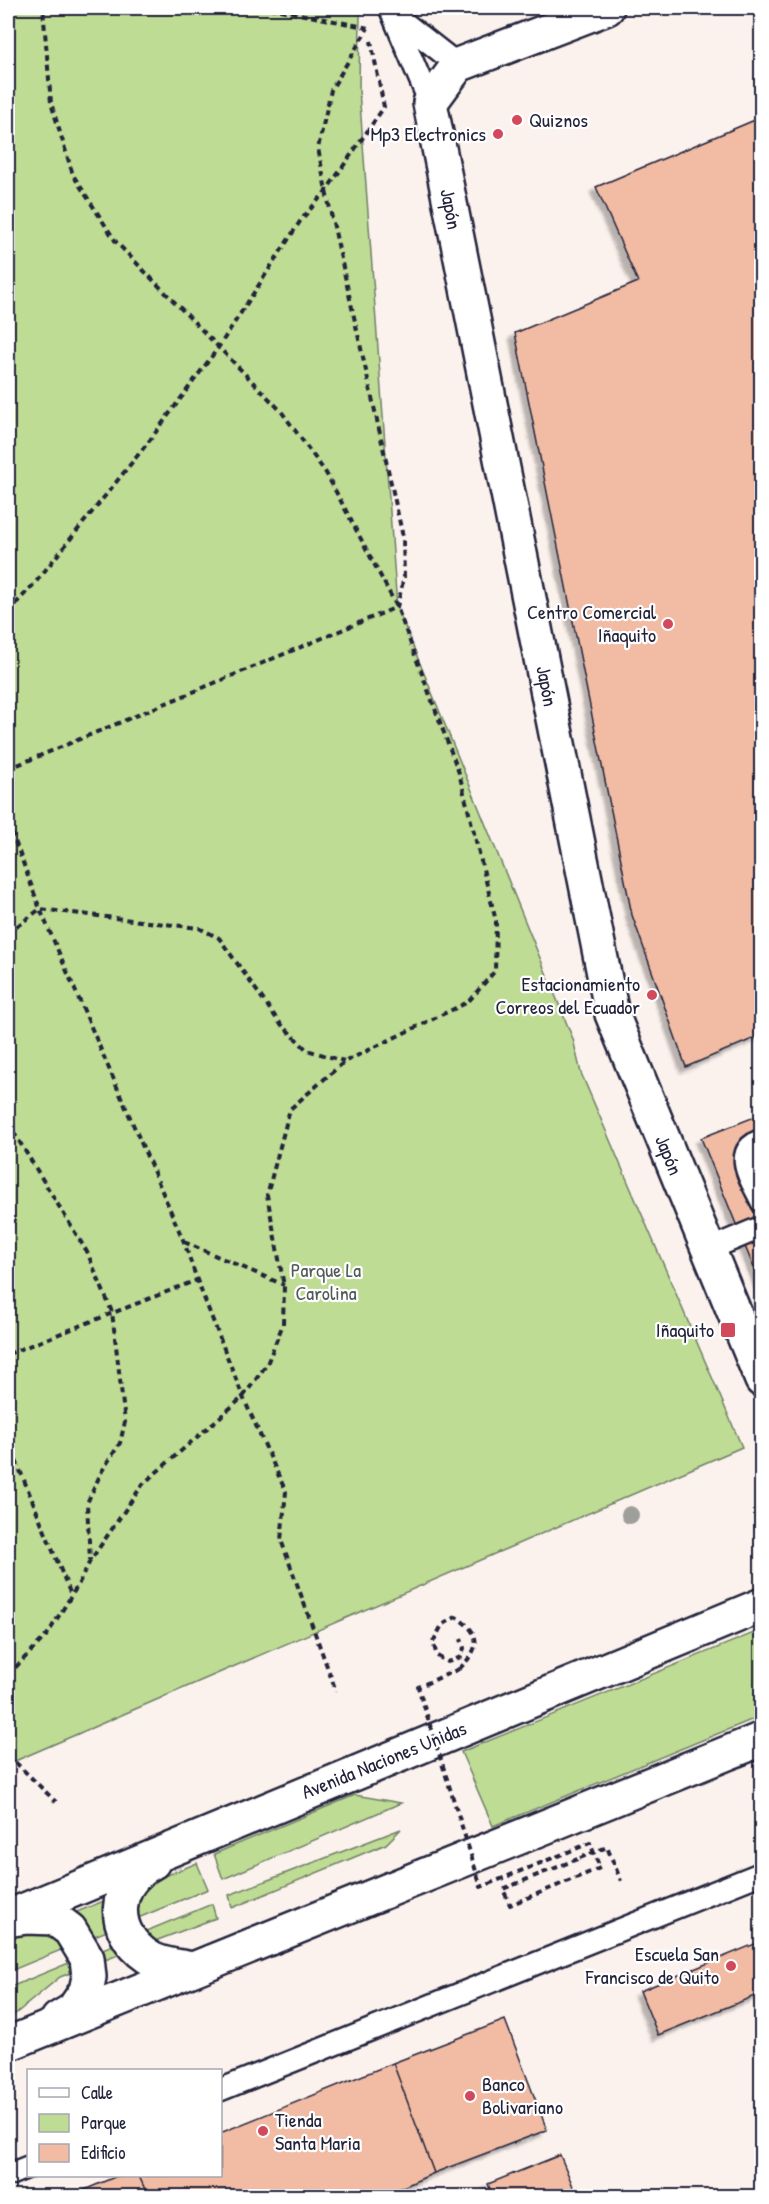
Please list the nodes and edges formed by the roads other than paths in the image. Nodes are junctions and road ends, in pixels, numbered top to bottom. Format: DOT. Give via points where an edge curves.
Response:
graph roads {
  1 [pos="608,8"];
  2 [pos="390,9"];
  3 [pos="458,65"];
  4 [pos="430,103"];
  5 [pos="762,1140"];
  6 [pos="762,1202"];
  7 [pos="762,1227"];
  8 [pos="707,1250"];
  9 [pos="762,1380"];
  10 [pos="762,1605"];
  11 [pos="762,1739"];
  12 [pos="208,1833"];
  13 [pos="762,1873"];
  14 [pos="8,1918"];
  15 [pos="193,1969"];
  16 [pos="16,2040"];
  17 [pos="222,2089"];
  18 [pos="27,2167"];
  19 [pos="8,2175"];
  1 -- 3 [label="main road"];
  2 -- 3 [label="lane"];
  2 -- 4 [label="lane"];
  3 -- 4 [label="main road"];
  4 -- 8 [label="main road, Japón" via="612,1014"];
  5 -- 6 [label="lane" via="751,1144 744,1160"];
  7 -- 8 [label="lane"];
  8 -- 9 [label="main road, Japón"];
  10 -- 12 [label="main road, Avenida Naciones Unidas"];
  11 -- 15 [label="main road"];
  12 -- 14 [label="main road, Avenida Naciones Unidas"];
  12 -- 15 [label="main road" via="148,1865 129,1880 120,1911 131,1942 149,1958"];
  13 -- 17 [label="lane"];
  14 -- 16 [label="main road" via="54,1918 70,1930 87,1958 89,1977 86,1991 73,2010"];
  15 -- 16 [label="main road"];
  18 -- 19 [label="lane"];
}
